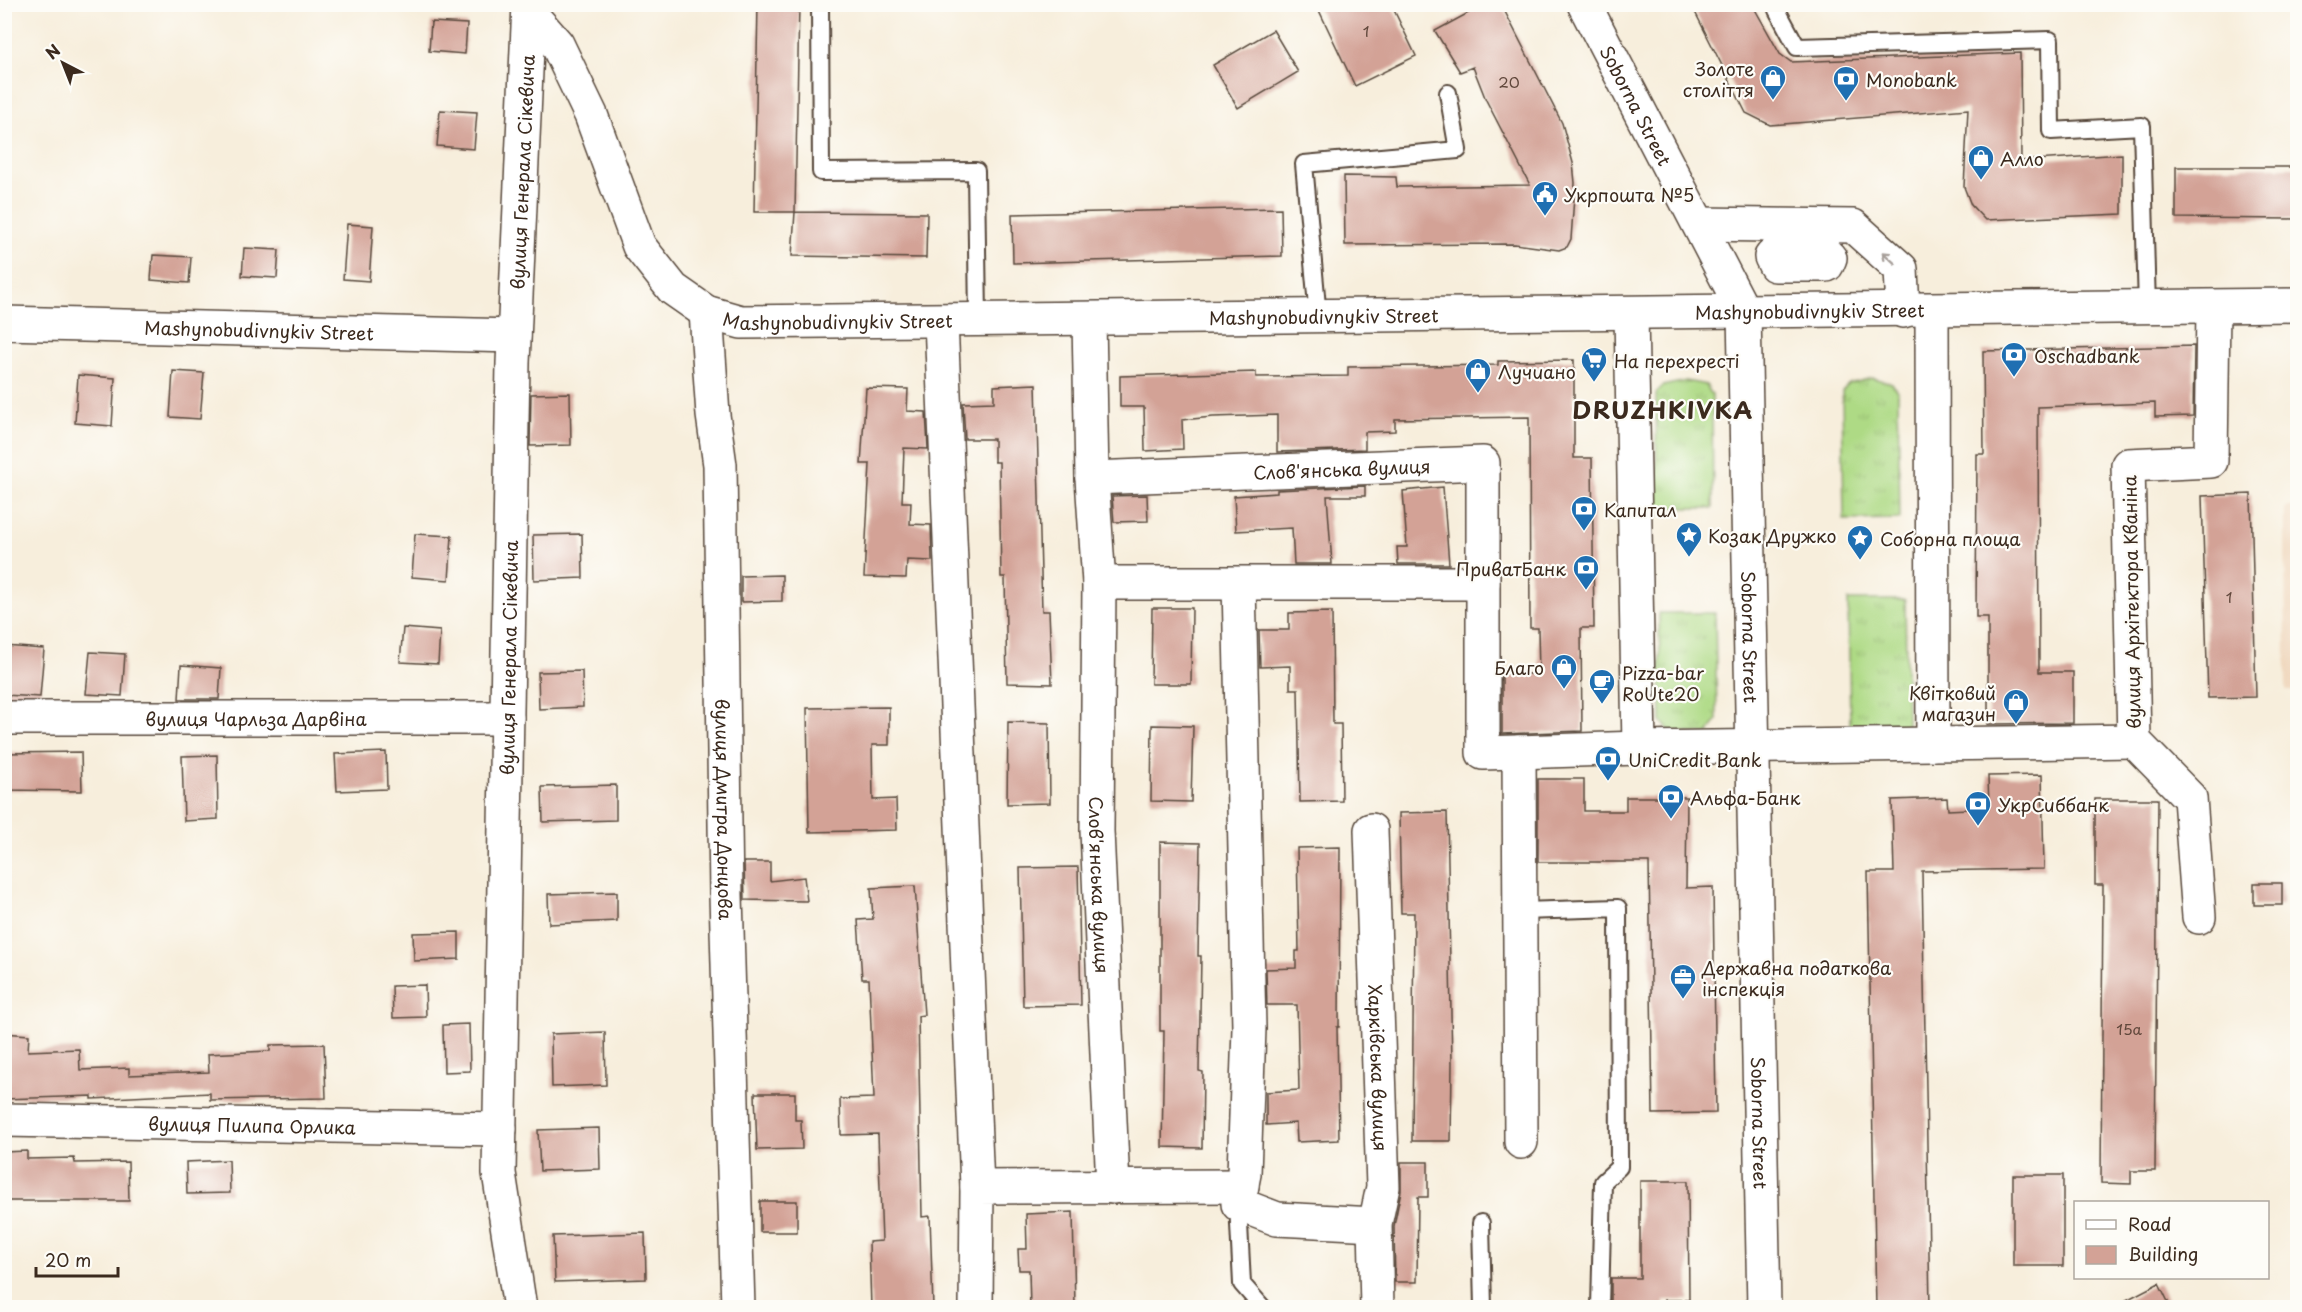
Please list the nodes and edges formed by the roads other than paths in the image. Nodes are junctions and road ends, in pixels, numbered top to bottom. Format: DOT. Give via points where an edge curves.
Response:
graph roads {
  1 [pos="820,4"];
  2 [pos="1584,4"];
  3 [pos="529,8"];
  4 [pos="1777,10"];
  5 [pos="1448,93"];
  6 [pos="1699,224"];
  7 [pos="2298,305"];
  8 [pos="2213,307"];
  9 [pos="2146,308"];
  10 [pos="1917,311"];
  11 [pos="706,312"];
  12 [pos="1744,312"];
  13 [pos="1631,313"];
  14 [pos="1318,317"];
  15 [pos="1089,320"];
  16 [pos="941,321"];
  17 [pos="978,321"];
  18 [pos="4,323"];
  19 [pos="514,336"];
  20 [pos="1092,478"];
  21 [pos="1099,583"];
  22 [pos="1483,583"];
  23 [pos="1239,584"];
  24 [pos="4,718"];
  25 [pos="507,718"];
  26 [pos="2134,741"];
  27 [pos="1933,744"];
  28 [pos="1639,748"];
  29 [pos="1753,748"];
  30 [pos="1511,752"];
  31 [pos="1371,830"];
  32 [pos="1522,911"];
  33 [pos="2199,917"];
  34 [pos="4,1120"];
  35 [pos="500,1129"];
  36 [pos="1521,1142"];
  37 [pos="1113,1186"];
  38 [pos="977,1187"];
  39 [pos="1240,1195"];
  40 [pos="1481,1223"];
  41 [pos="1375,1224"];
  42 [pos="520,1308"];
  43 [pos="738,1308"];
  44 [pos="976,1308"];
  45 [pos="1263,1308"];
  46 [pos="1377,1308"];
  47 [pos="1483,1308"];
  48 [pos="1600,1308"];
  49 [pos="1764,1308"];
  1 -- 17 [label="lane" via="821,172 976,171"];
  2 -- 6 [label="street, Soborna Street"];
  3 -- 11 [label="street, Mashynobudivnykiv Street" via="557,44 591,115 639,246 673,289"];
  3 -- 19 [label="street, вулиця Генерала Сікевича"];
  4 -- 9 [label="lane" via="1797,46 2049,40 2050,132 2142,126"];
  5 -- 14 [label="lane" via="1458,150 1304,164"];
  10 -- 6 [label="street, one-way" via="1901,269 1853,226"];
  6 -- 12 [label="street, Soborna Street"];
  7 -- 8 [label="street, Mashynobudivnykiv Street"];
  8 -- 9 [label="street, Mashynobudivnykiv Street"];
  8 -- 26 [label="street, вулиця Архітектора Кваніна" via="2211,460 2127,465"];
  9 -- 10 [label="street, Mashynobudivnykiv Street"];
  10 -- 12 [label="street, Mashynobudivnykiv Street"];
  10 -- 27 [label="street"];
  11 -- 16 [label="street, Mashynobudivnykiv Street" via="741,322"];
  11 -- 43 [label="street, вулиця Дмитра Донцова" via="720,465 726,895"];
  12 -- 13 [label="street, Mashynobudivnykiv Street"];
  12 -- 29 [label="street, Soborna Street"];
  13 -- 14 [label="street, Mashynobudivnykiv Street"];
  13 -- 28 [label="street"];
  14 -- 15 [label="street, Mashynobudivnykiv Street"];
  15 -- 17 [label="street, Mashynobudivnykiv Street"];
  15 -- 20 [label="street, Слов'янська вулиця"];
  16 -- 17 [label="street, Mashynobudivnykiv Street"];
  16 -- 38 [label="street"];
  18 -- 19 [label="street, Mashynobudivnykiv Street"];
  19 -- 25 [label="street, вулиця Генерала Сікевича"];
  20 -- 21 [label="street, Слов'янська вулиця"];
  20 -- 22 [label="street, Слов'янська вулиця" via="1483,463"];
  21 -- 23 [label="street"];
  21 -- 37 [label="street, Слов'янська вулиця" via="1097,831"];
  22 -- 23 [label="street"];
  22 -- 30 [label="street" via="1484,753"];
  23 -- 39 [label="street" via="1249,1028"];
  24 -- 25 [label="street, вулиця Чарльза Дарвіна"];
  25 -- 35 [label="street, вулиця Генерала Сікевича"];
  26 -- 27 [label="street"];
  26 -- 33 [label="street, вулиця Архітектора Кваніна" via="2190,798"];
  27 -- 29 [label="street"];
  28 -- 29 [label="street"];
  28 -- 30 [label="street"];
  29 -- 49 [label="street, Soborna Street"];
  30 -- 32 [label="street"];
  31 -- 41 [label="street, Харківська вулиця" via="1383,1187"];
  32 -- 36 [label="street"];
  32 -- 48 [label="lane" via="1618,908 1619,1167 1603,1182"];
  34 -- 35 [label="street, вулиця Пилипа Орлика"];
  35 -- 42 [label="street, вулиця Генерала Сікевича" via="499,1173"];
  37 -- 38 [label="street"];
  37 -- 39 [label="street"];
  38 -- 44 [label="street"];
  39 -- 41 [label="street" via="1277,1219"];
  39 -- 45 [label="lane" via="1242,1284"];
  40 -- 47 [label="lane"];
  41 -- 46 [label="street, Харківська вулиця"];
}
